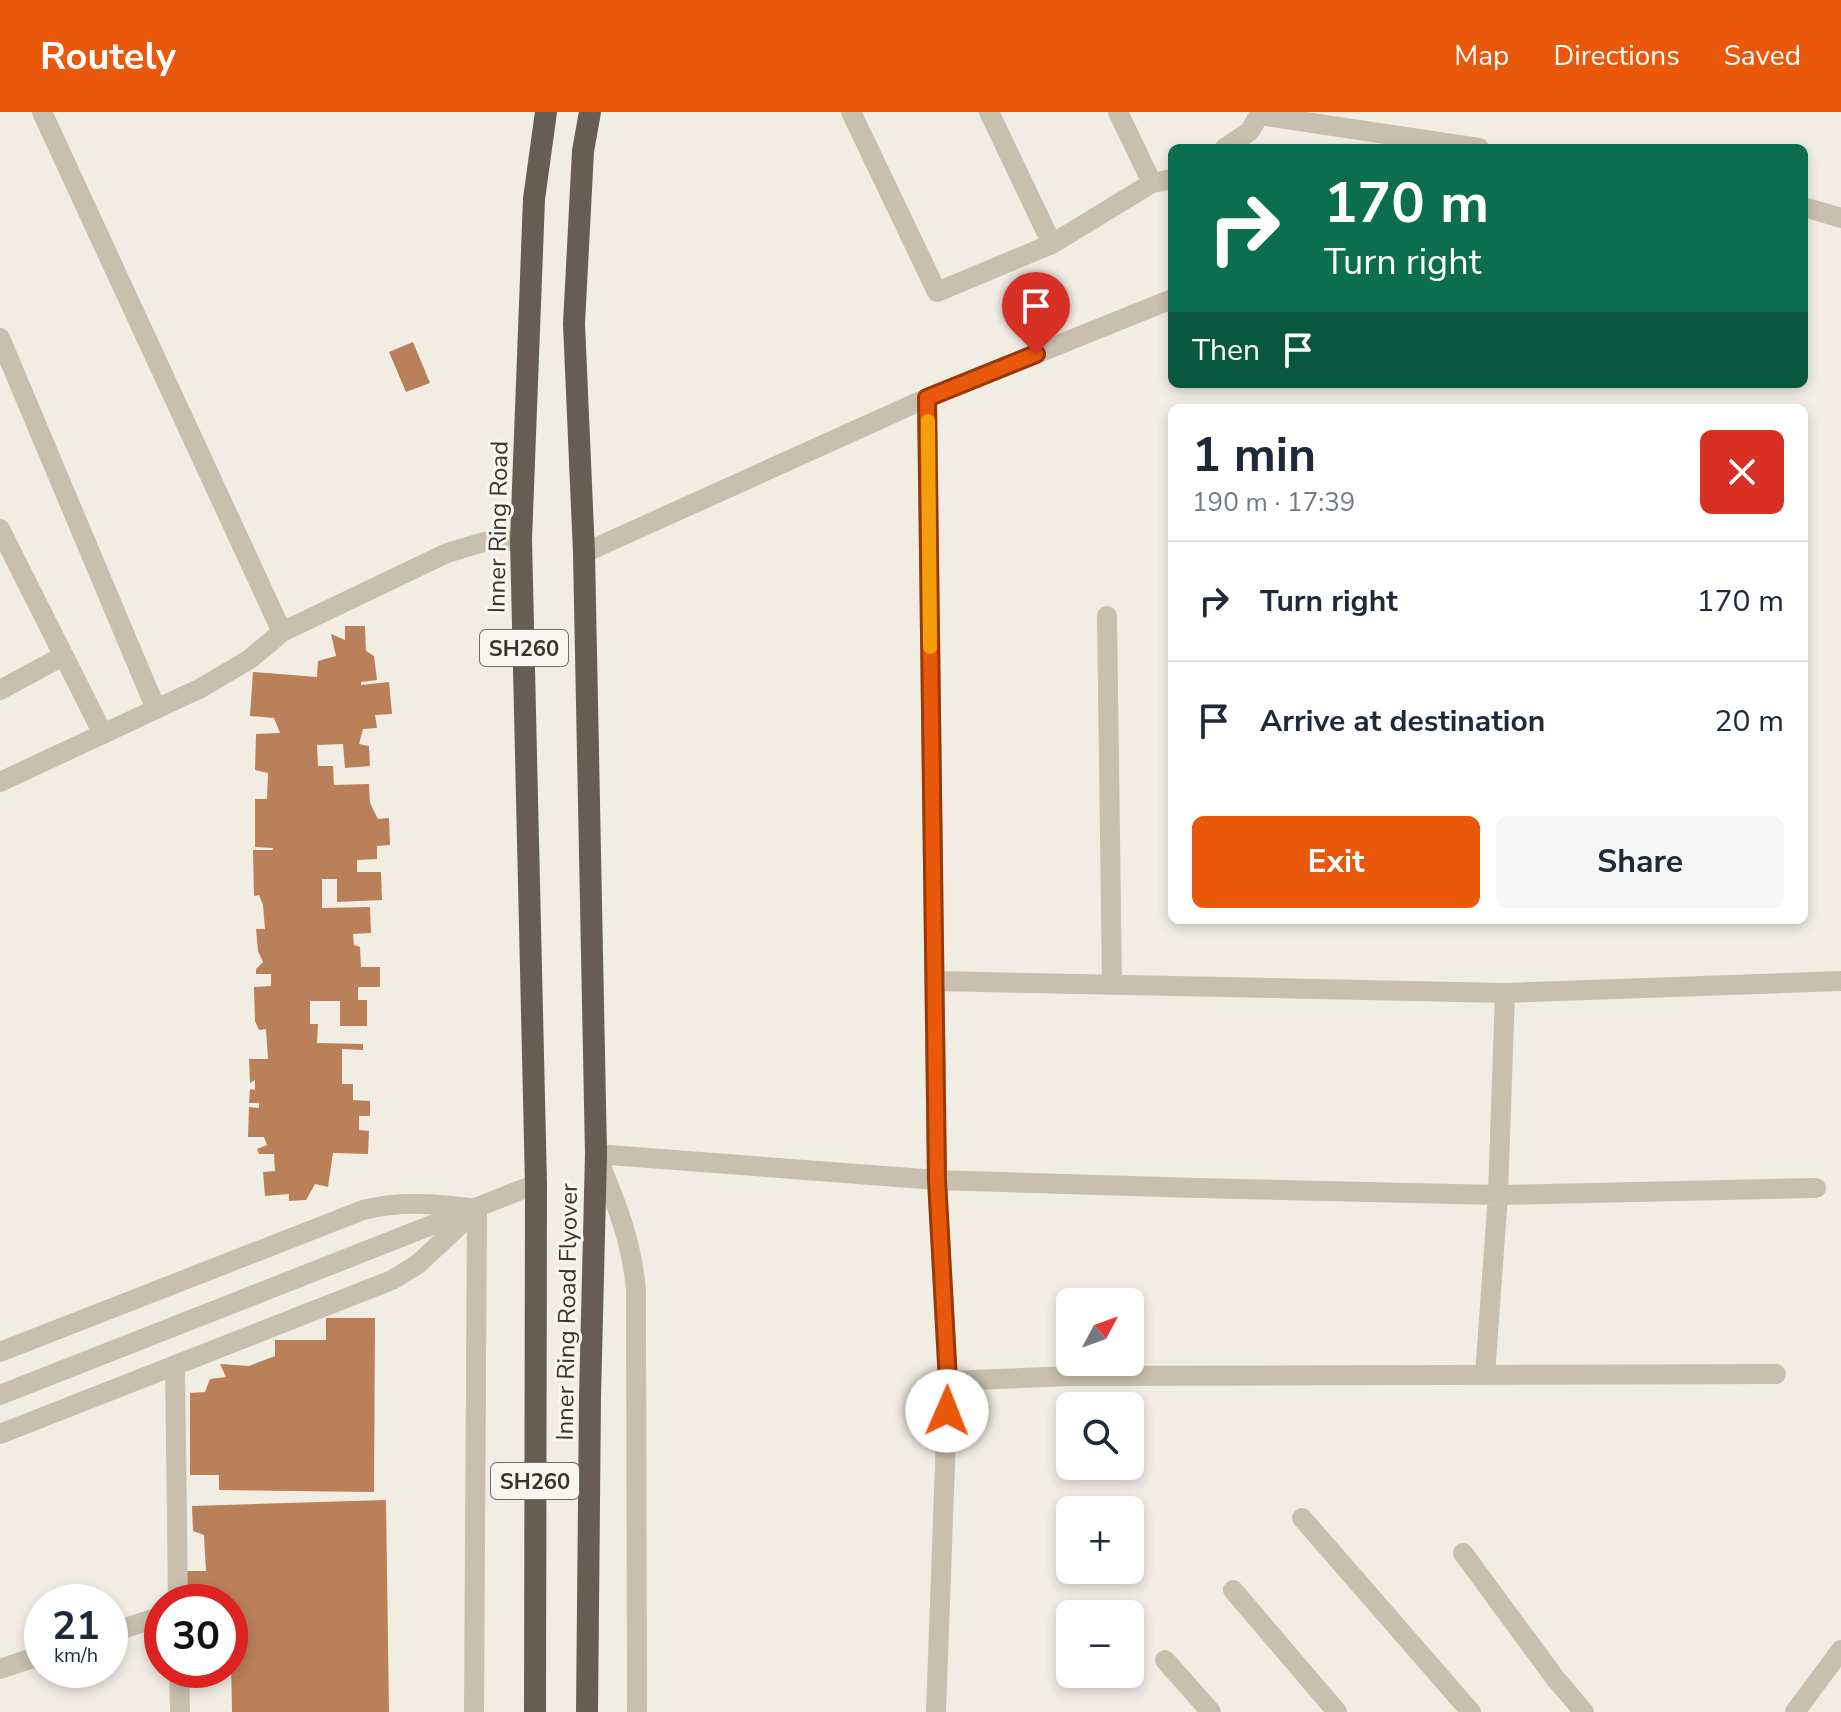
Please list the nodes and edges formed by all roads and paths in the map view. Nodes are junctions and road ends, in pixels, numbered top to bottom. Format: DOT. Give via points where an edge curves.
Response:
graph roads {
  1 [pos="42,112"];
  2 [pos="546,112"];
  3 [pos="590,112"];
  4 [pos="851,112"];
  5 [pos="989,112"];
  6 [pos="1118,112"];
  7 [pos="1258,114"];
  8 [pos="1231,144"];
  9 [pos="1453,144"];
  10 [pos="1162,181"];
  11 [pos="1808,208"];
  12 [pos="1841,218"];
  13 [pos="1052,244"];
  14 [pos="1168,301"];
  15 [pos="0,338"];
  16 [pos="8,382"];
  17 [pos="927,398"];
  18 [pos="0,529"];
  19 [pos="521,540"];
  20 [pos="584,553"];
  21 [pos="1107,616"];
  22 [pos="282,632"];
  23 [pos="63,656"];
  24 [pos="0,690"];
  25 [pos="156,709"];
  26 [pos="103,734"];
  27 [pos="0,782"];
  28 [pos="934,981"];
  29 [pos="1841,981"];
  30 [pos="1112,984"];
  31 [pos="1505,993"];
  32 [pos="596,1154"];
  33 [pos="937,1180"];
  34 [pos="536,1184"];
  35 [pos="1816,1188"];
  36 [pos="1498,1195"];
  37 [pos="477,1209"];
  38 [pos="0,1352"];
  39 [pos="175,1365"];
  40 [pos="1776,1374"];
  41 [pos="1485,1375"];
  42 [pos="948,1381"];
  43 [pos="0,1395"];
  44 [pos="0,1434"];
  45 [pos="1302,1518"];
  46 [pos="1463,1553"];
  47 [pos="178,1584"];
  48 [pos="1233,1590"];
  49 [pos="1841,1650"];
  50 [pos="1165,1660"];
  51 [pos="24,1661"];
  52 [pos="0,1669"];
  53 [pos="179,1688"];
  54 [pos="180,1712"];
  55 [pos="474,1712"];
  56 [pos="535,1712"];
  57 [pos="587,1712"];
  58 [pos="637,1712"];
  59 [pos="936,1712"];
  60 [pos="1211,1712"];
  61 [pos="1337,1712"];
  62 [pos="1471,1712"];
  63 [pos="1584,1712"];
  64 [pos="1795,1712"];
  1 -- 22 [label="street"];
  2 -- 19 [label="highway, Inner Ring Road / SH260" via="534,199"];
  3 -- 20 [label="highway" via="583,151 574,324"];
  4 -- 13 [label="street" via="937,292"];
  5 -- 13 [label="street"];
  6 -- 10 [label="street"];
  7 -- 8 [label="street" via="1250,131"];
  7 -- 9 [label="street"];
  10 -- 13 [label="street"];
  11 -- 12 [label="street"];
  14 -- 17 [label="street"];
  15 -- 16 [label="street"];
  16 -- 25 [label="street"];
  17 -- 20 [label="street"];
  17 -- 28 [label="street"];
  18 -- 23 [label="street"];
  19 -- 22 [label="street" via="484,542 447,553"];
  19 -- 34 [label="highway, Inner Ring Road / SH260"];
  20 -- 32 [label="highway"];
  21 -- 30 [label="street"];
  22 -- 25 [label="street" via="250,659"];
  23 -- 24 [label="street"];
  23 -- 26 [label="street"];
  25 -- 26 [label="street"];
  26 -- 27 [label="street"];
  28 -- 30 [label="street"];
  28 -- 33 [label="street"];
  29 -- 31 [label="street"];
  30 -- 31 [label="street"];
  31 -- 36 [label="street"];
  32 -- 33 [label="street"];
  32 -- 57 [label="highway, Inner Ring Road Flyover"];
  32 -- 58 [label="street" via="634,1258"];
  33 -- 36 [label="street"];
  33 -- 42 [label="street"];
  34 -- 37 [label="street"];
  34 -- 56 [label="highway, Inner Ring Road Flyover / SH260"];
  35 -- 36 [label="street"];
  36 -- 41 [label="street"];
  37 -- 38 [label="street" via="421,1202 363,1210"];
  37 -- 39 [label="street" via="418,1264 392,1280"];
  37 -- 43 [label="street"];
  37 -- 55 [label="street"];
  39 -- 44 [label="street"];
  39 -- 47 [label="street"];
  40 -- 41 [label="street"];
  41 -- 42 [label="street" via="1088,1375"];
  42 -- 59 [label="street"];
  45 -- 62 [label="street"];
  46 -- 63 [label="street"];
  48 -- 61 [label="street"];
  49 -- 64 [label="street"];
  50 -- 60 [label="street"];
  51 -- 52 [label="street"];
  53 -- 54 [label="street"];
}
